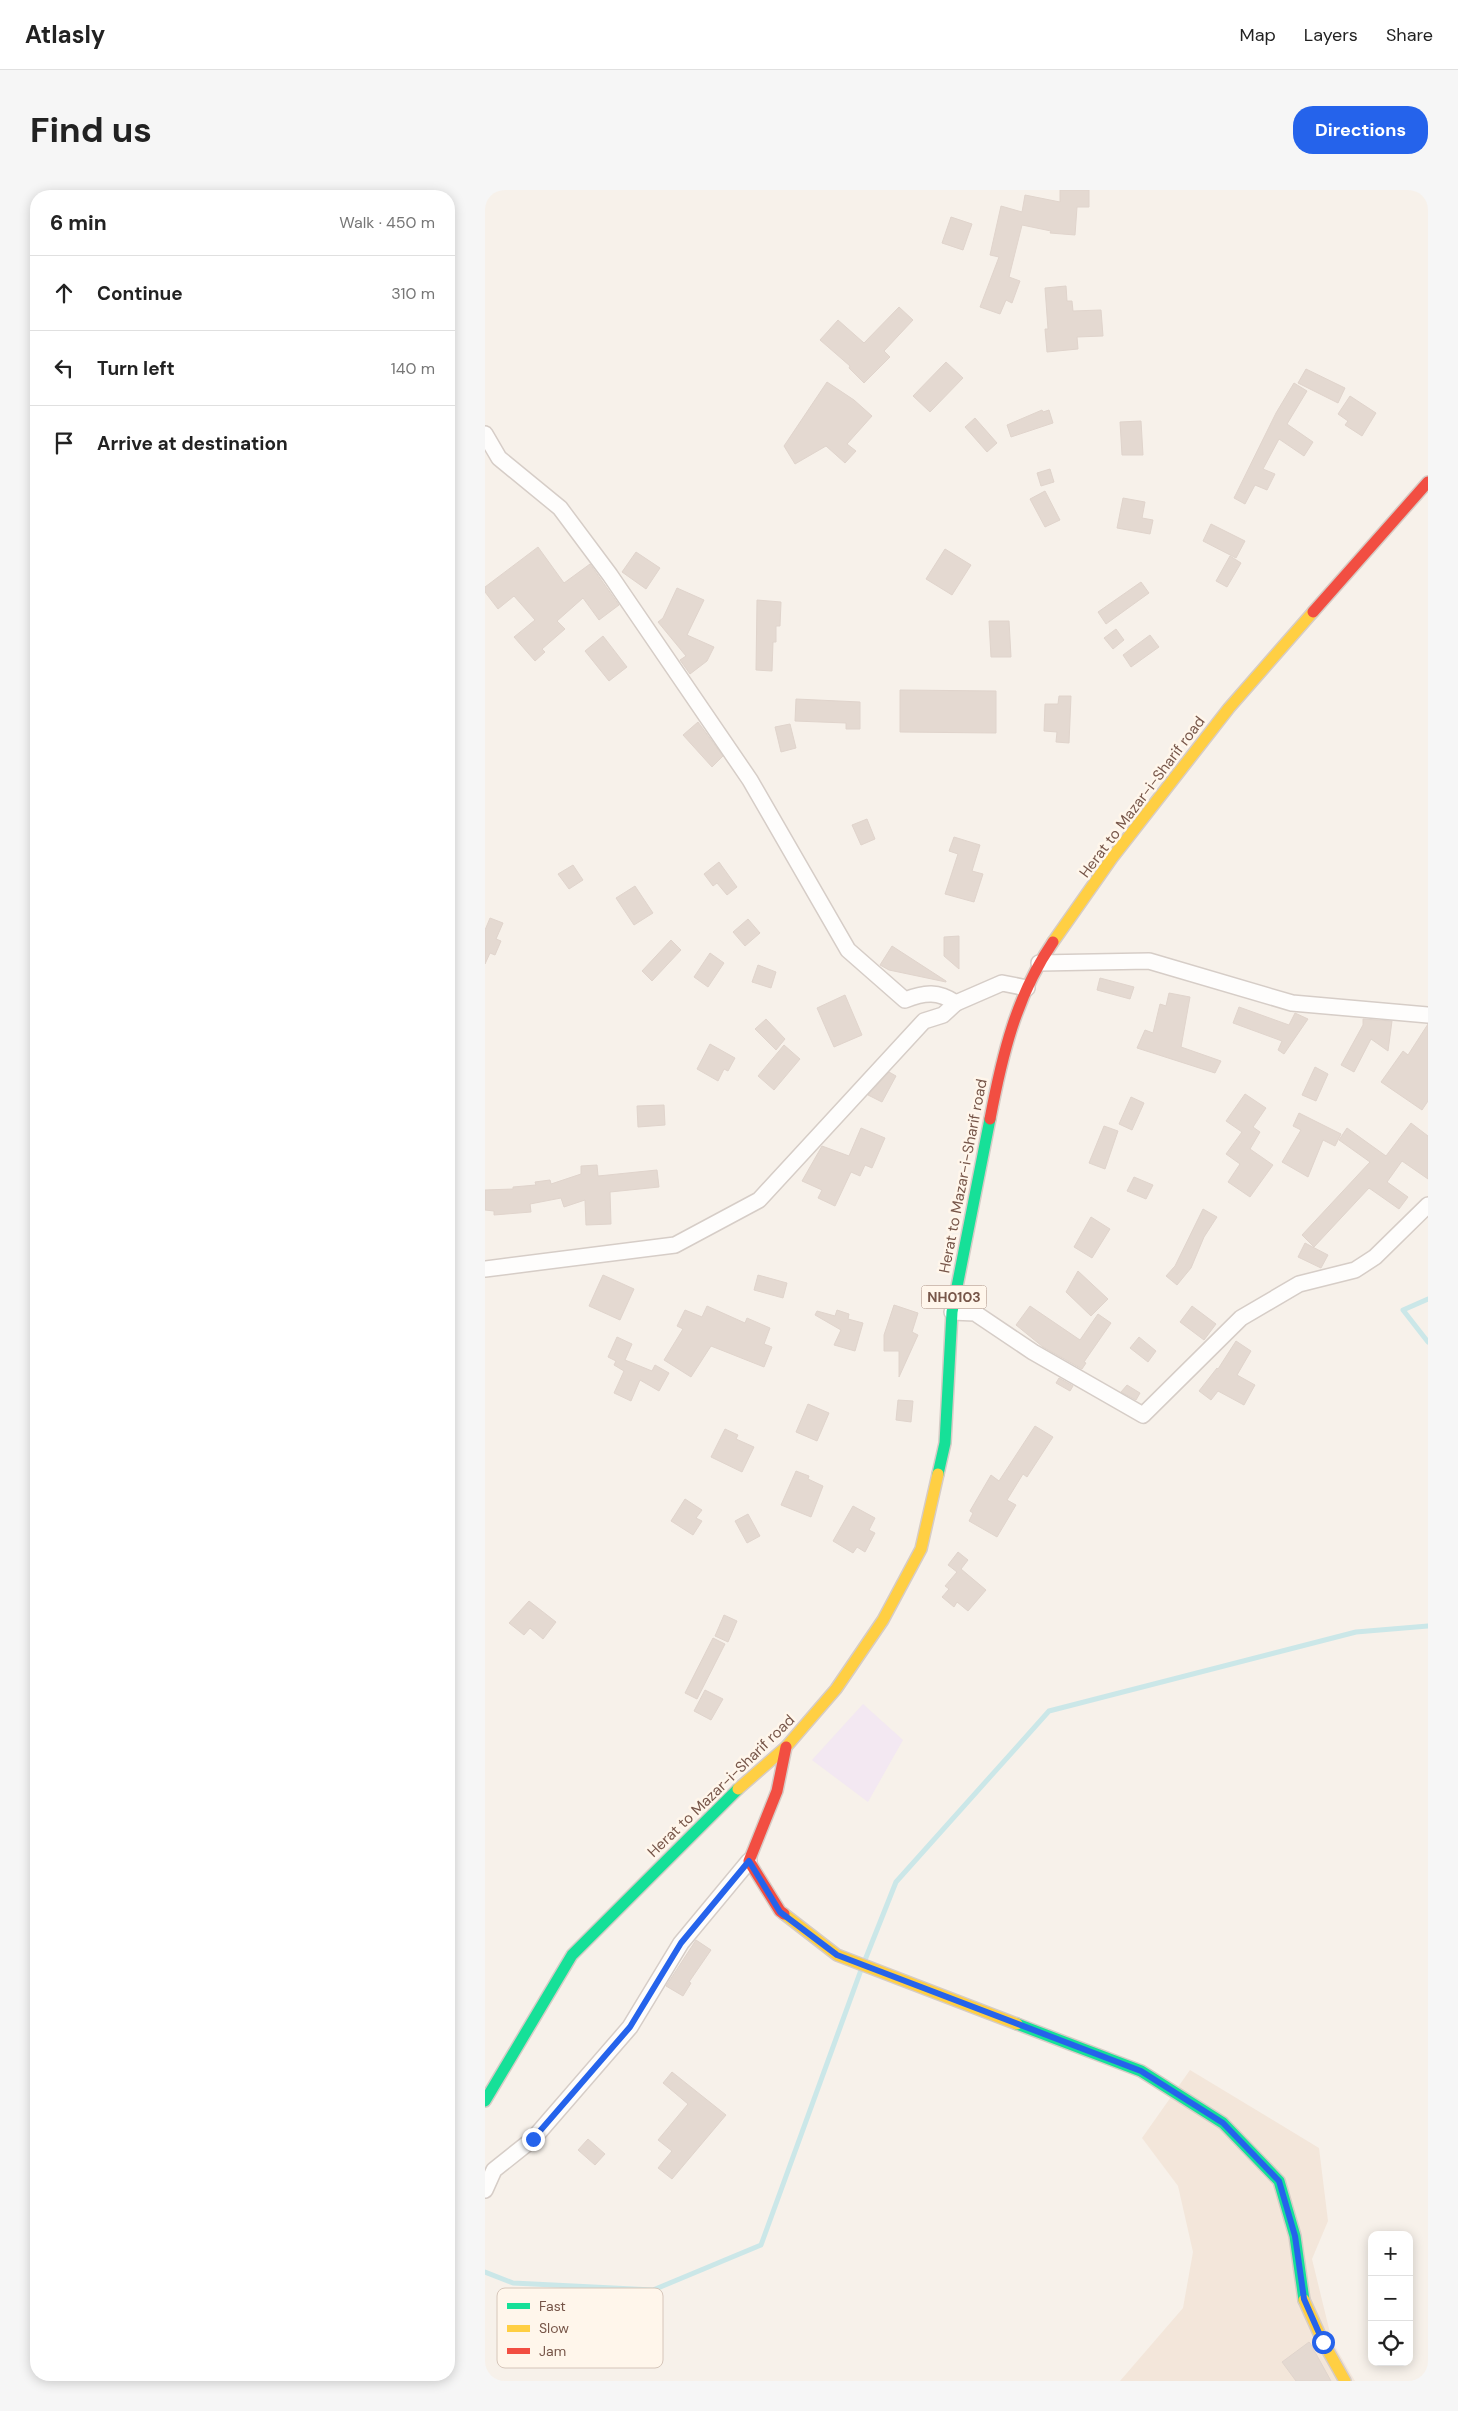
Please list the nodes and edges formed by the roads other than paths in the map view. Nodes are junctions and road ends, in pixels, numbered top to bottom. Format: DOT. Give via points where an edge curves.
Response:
graph roads {
  1 [pos="485,434"];
  2 [pos="1428,482"];
  3 [pos="1039,963"];
  4 [pos="1027,988"];
  5 [pos="956,1004"];
  6 [pos="1428,1015"];
  7 [pos="1428,1205"];
  8 [pos="485,1269"];
  9 [pos="952,1312"];
  10 [pos="787,1747"];
  11 [pos="749,1861"];
  12 [pos="485,2101"];
  13 [pos="485,2190"];
  14 [pos="1345,2381"];
  1 -- 5 [label="street" via="499,458 560,508 610,575 750,780 848,950 905,1000 919,995 943,995"];
  2 -- 3 [label="main road, Herat to Mazar-i-Sharif road / NH0103" via="1229,708 1112,858"];
  3 -- 4 [label="main road, Herat to Mazar-i-Sharif road / NH0103"];
  3 -- 6 [label="street" via="1149,961 1292,1003"];
  4 -- 5 [label="street" via="1002,983"];
  4 -- 9 [label="main road, Herat to Mazar-i-Sharif road / NH0103" via="1003,1052"];
  5 -- 8 [label="street" via="943,1015 924,1021 759,1200 675,1245"];
  7 -- 9 [label="street" via="1375,1257 1355,1270 1299,1284 1241,1318 1143,1416 1033,1352 975,1313"];
  9 -- 10 [label="main road, Herat to Mazar-i-Sharif road / NH0103" via="945,1443 921,1549 883,1620 836,1689"];
  10 -- 11 [label="main road" via="777,1791"];
  10 -- 12 [label="main road, Herat to Mazar-i-Sharif road / NH0103" via="748,1779 572,1955"];
  11 -- 13 [label="street" via="681,1943 630,2027 533,2139 494,2170"];
  11 -- 14 [label="main road" via="780,1912 837,1955 1141,2071 1223,2123 1279,2181 1295,2236 1304,2299"];
}
